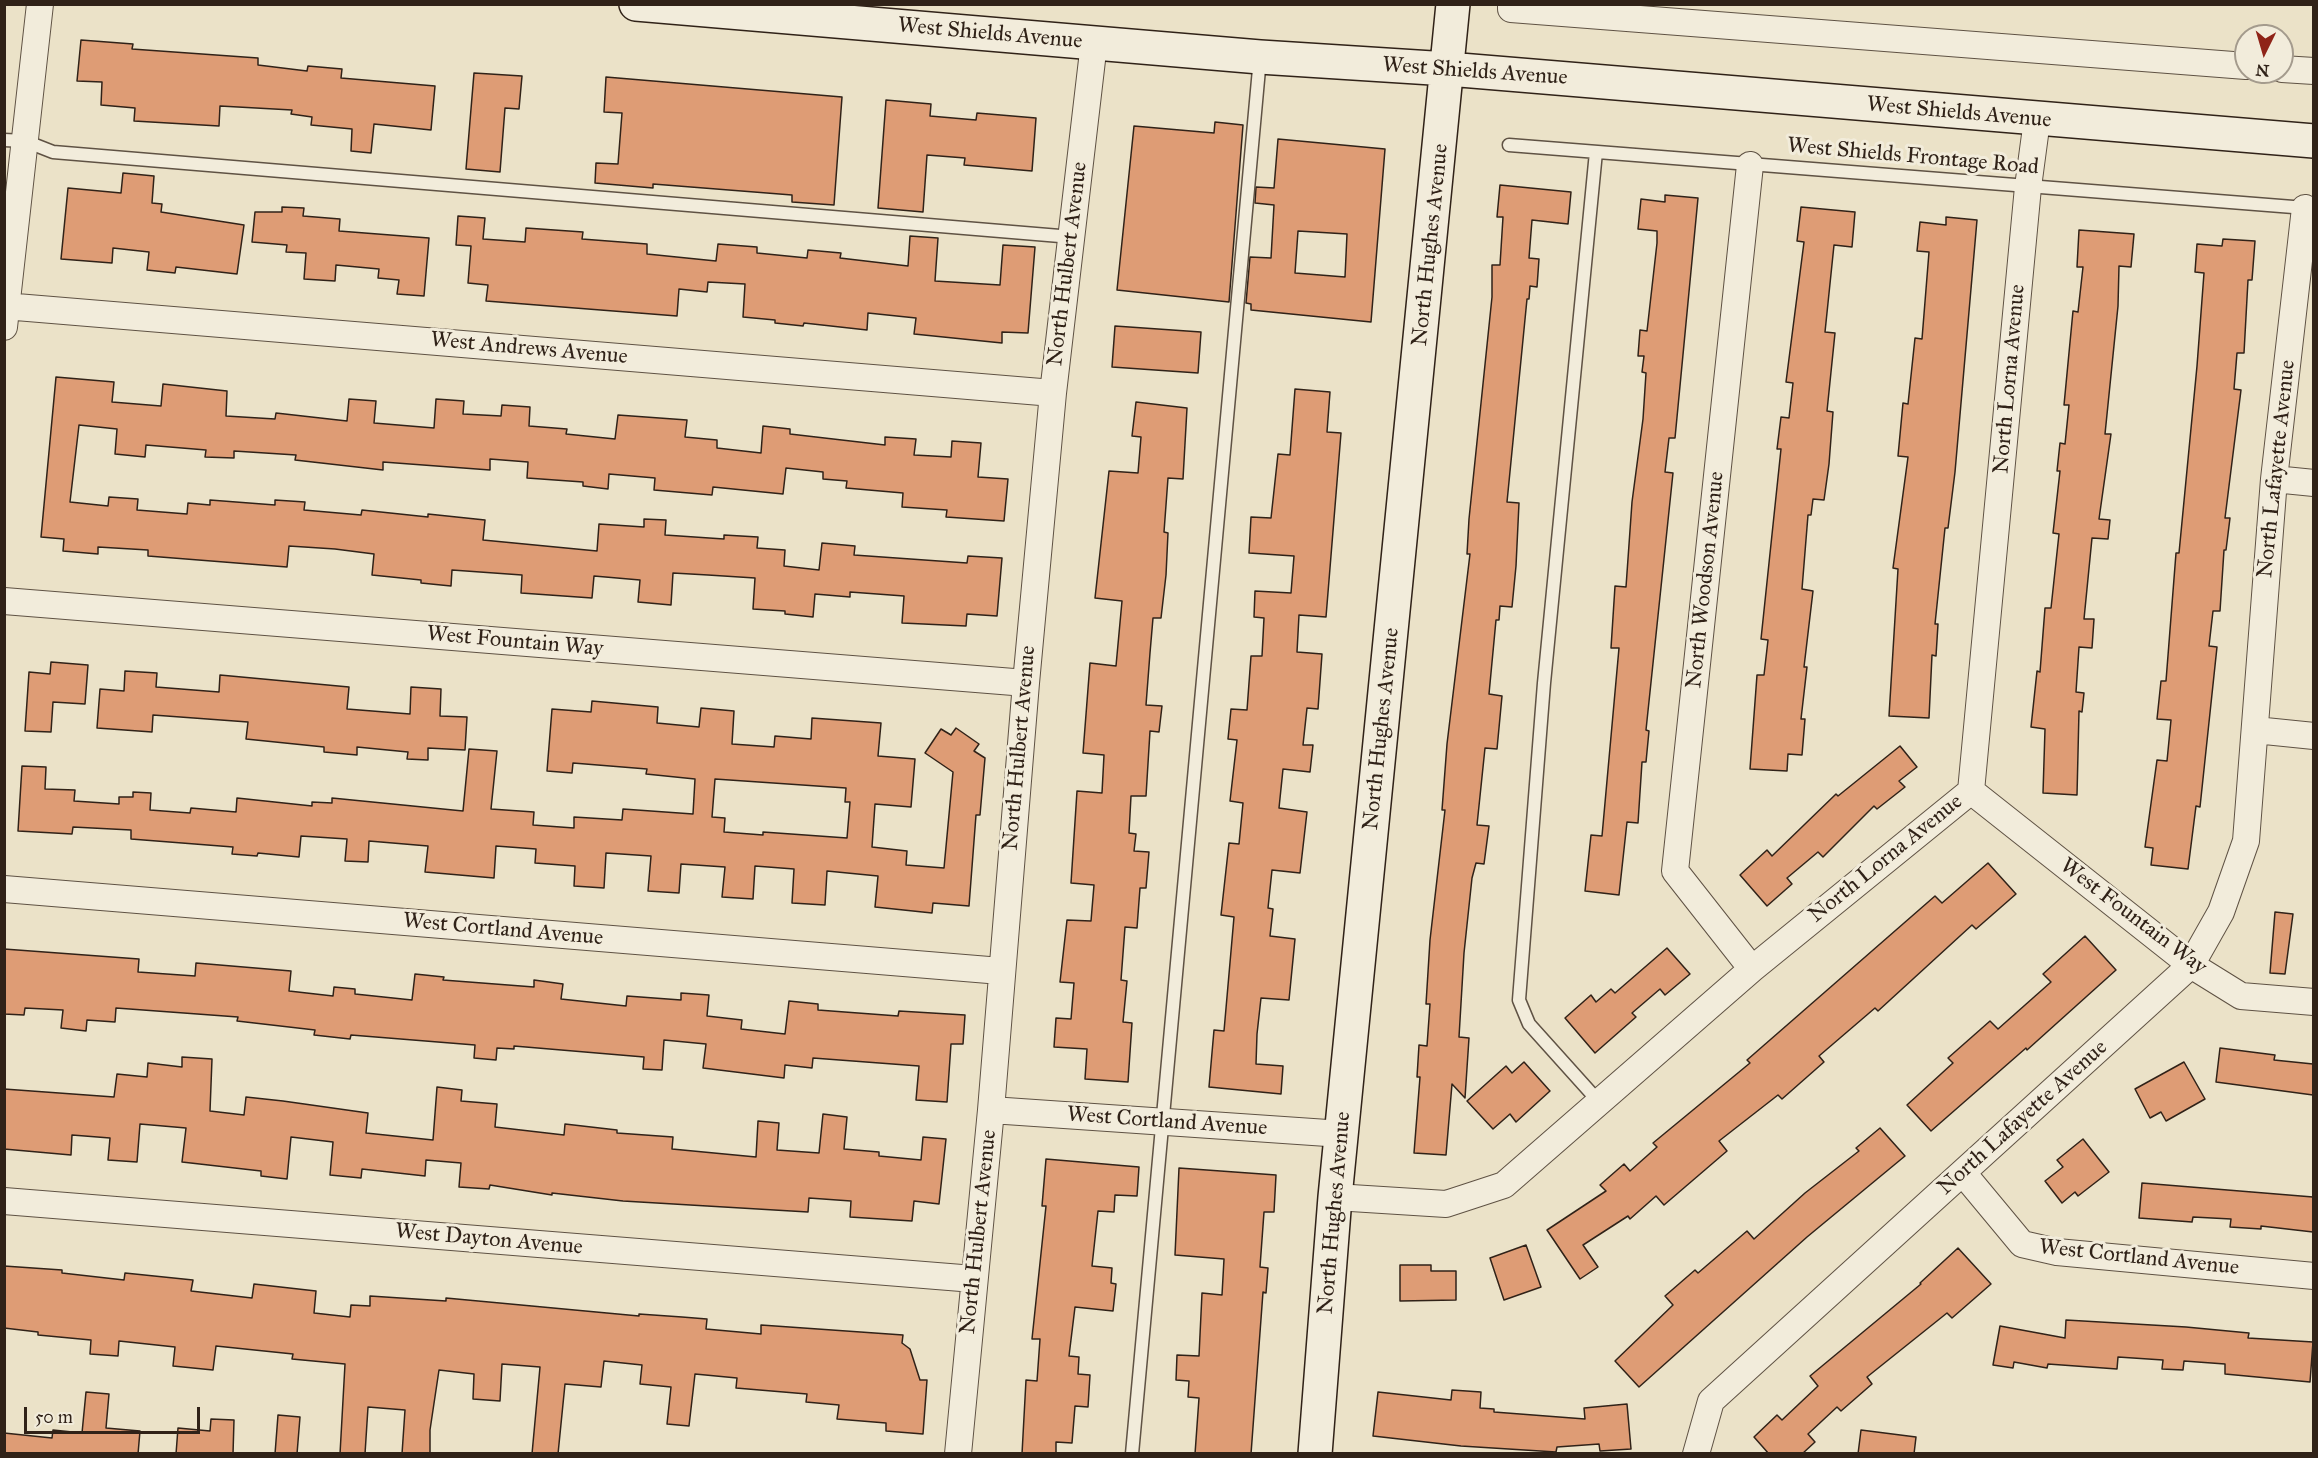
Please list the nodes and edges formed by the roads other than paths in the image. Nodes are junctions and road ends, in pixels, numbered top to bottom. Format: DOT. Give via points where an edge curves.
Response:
graph roads {
  1 [pos="40,4"];
  2 [pos="636,4"];
  3 [pos="1454,4"];
  4 [pos="1511,7"];
  5 [pos="794,11"];
  6 [pos="1094,43"];
  7 [pos="1260,57"];
  8 [pos="2234,65"];
  9 [pos="1448,69"];
  10 [pos="2294,70"];
  11 [pos="2313,71"];
  12 [pos="2037,120"];
  13 [pos="15,140"];
  14 [pos="2313,141"];
  15 [pos="1509,145"];
  16 [pos="1596,152"];
  17 [pos="1750,165"];
  18 [pos="2028,187"];
  19 [pos="2309,208"];
  20 [pos="1072,237"];
  21 [pos="5,313"];
  22 [pos="1053,393"];
  23 [pos="2274,479"];
  24 [pos="2313,483"];
  25 [pos="4,601"];
  26 [pos="1026,683"];
  27 [pos="2255,730"];
  28 [pos="2313,736"];
  29 [pos="1971,791"];
  30 [pos="4,890"];
  31 [pos="2191,965"];
  32 [pos="1752,969"];
  33 [pos="1001,971"];
  34 [pos="2313,1002"];
  35 [pos="1600,1103"];
  36 [pos="991,1110"];
  37 [pos="1163,1122"];
  38 [pos="1342,1134"];
  39 [pos="1963,1173"];
  40 [pos="1335,1197"];
  41 [pos="4,1201"];
  42 [pos="2313,1276"];
  43 [pos="974,1279"];
  44 [pos="958,1454"];
  45 [pos="1132,1454"];
  46 [pos="1315,1454"];
  47 [pos="1696,1454"];
  1 -- 13 [label="street"];
  2 -- 5 [label="main road, West Shields Avenue"];
  3 -- 9 [label="main road, North Hughes Avenue"];
  4 -- 8 [label="street"];
  5 -- 6 [label="main road, West Shields Avenue"];
  6 -- 7 [label="main road, West Shields Avenue"];
  6 -- 20 [label="street, North Hulbert Avenue"];
  7 -- 9 [label="main road, West Shields Avenue"];
  7 -- 37 [label="lane"];
  9 -- 12 [label="main road, West Shields Avenue"];
  9 -- 38 [label="main road, North Hughes Avenue"];
  10 -- 11 [label="street"];
  12 -- 14 [label="main road, West Shields Avenue"];
  12 -- 18 [label="street, North Lorna Avenue"];
  13 -- 20 [label="lane" via="52,152"];
  13 -- 21 [label="street"];
  15 -- 16 [label="lane, West Shields Frontage Road"];
  16 -- 17 [label="lane, West Shields Frontage Road"];
  16 -- 35 [label="lane" via="1542,705 1519,999 1529,1024"];
  17 -- 18 [label="lane, West Shields Frontage Road"];
  17 -- 32 [label="street, North Woodson Avenue" via="1675,871"];
  18 -- 19 [label="lane, West Shields Frontage Road"];
  18 -- 29 [label="street, North Lorna Avenue"];
  19 -- 23 [label="street, North Lafayette Avenue"];
  20 -- 22 [label="street, North Hulbert Avenue"];
  21 -- 22 [label="street, West Andrews Avenue"];
  22 -- 26 [label="street, North Hulbert Avenue"];
  23 -- 24 [label="street"];
  23 -- 27 [label="street, North Lafayette Avenue"];
  25 -- 26 [label="street, West Fountain Way"];
  26 -- 33 [label="street, North Hulbert Avenue"];
  27 -- 28 [label="street"];
  27 -- 31 [label="street, North Lafayette Avenue" via="2246,841 2221,912"];
  29 -- 31 [label="street, West Fountain Way"];
  29 -- 32 [label="street, North Lorna Avenue"];
  30 -- 33 [label="street, West Cortland Avenue"];
  31 -- 34 [label="street, West Fountain Way" via="2241,996"];
  31 -- 39 [label="street, North Lafayette Avenue"];
  32 -- 35 [label="street, North Lorna Avenue"];
  33 -- 36 [label="street, North Hulbert Avenue"];
  35 -- 40 [label="street, North Lorna Avenue" via="1504,1185 1446,1203"];
  36 -- 37 [label="street, West Cortland Avenue"];
  36 -- 43 [label="street, North Hulbert Avenue"];
  37 -- 38 [label="street, West Cortland Avenue"];
  37 -- 45 [label="lane"];
  38 -- 40 [label="main road, North Hughes Avenue"];
  39 -- 42 [label="street, West Cortland Avenue" via="2022,1244 2056,1252"];
  39 -- 47 [label="street, North Lafayette Avenue" via="1711,1401"];
  40 -- 46 [label="main road, North Hughes Avenue"];
  41 -- 43 [label="street, West Dayton Avenue"];
  43 -- 44 [label="street, North Hulbert Avenue"];
}
